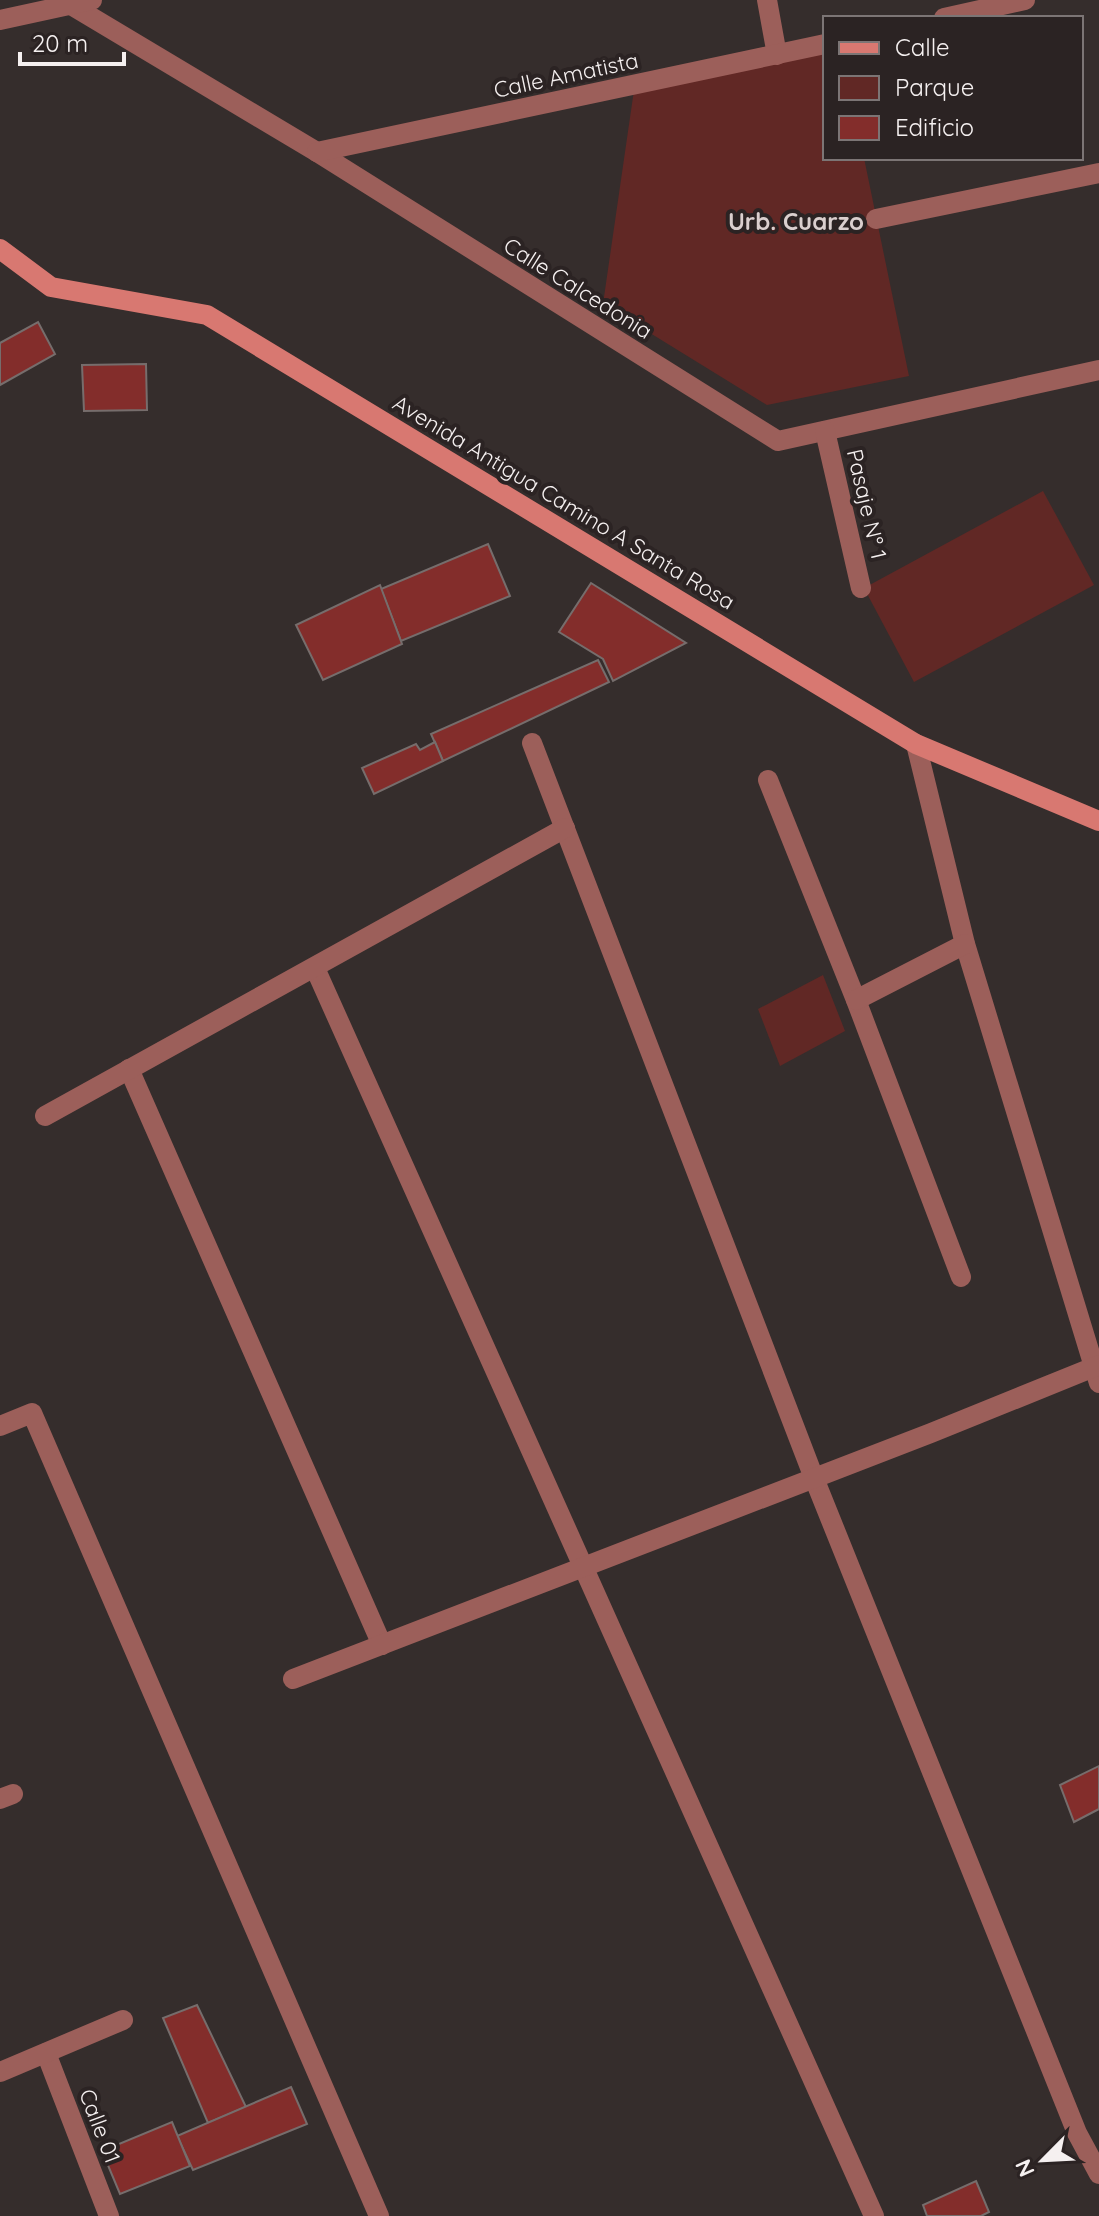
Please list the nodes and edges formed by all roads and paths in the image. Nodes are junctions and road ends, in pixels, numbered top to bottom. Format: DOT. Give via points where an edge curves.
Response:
graph roads {
  1 [pos="92,0"];
  2 [pos="767,0"];
  3 [pos="1025,0"];
  4 [pos="71,5"];
  5 [pos="953,16"];
  6 [pos="0,20"];
  7 [pos="823,44"];
  8 [pos="777,55"];
  9 [pos="317,152"];
  10 [pos="1099,173"];
  11 [pos="876,219"];
  12 [pos="0,249"];
  13 [pos="1099,370"];
  14 [pos="825,431"];
  15 [pos="861,588"];
  16 [pos="532,743"];
  17 [pos="916,744"];
  18 [pos="768,780"];
  19 [pos="1099,821"];
  20 [pos="565,828"];
  21 [pos="965,944"];
  22 [pos="315,968"];
  23 [pos="856,1000"];
  24 [pos="129,1069"];
  25 [pos="45,1116"];
  26 [pos="961,1277"];
  27 [pos="1098,1371"];
  28 [pos="0,1426"];
  29 [pos="814,1478"];
  30 [pos="583,1568"];
  31 [pos="382,1645"];
  32 [pos="293,1679"];
  33 [pos="123,2020"];
  34 [pos="46,2053"];
  35 [pos="0,2072"];
  36 [pos="1099,2174"];
  37 [pos="872,2211"];
  38 [pos="109,2216"];
  39 [pos="379,2216"];
  1 -- 4 [label="street"];
  2 -- 8 [label="street"];
  3 -- 5 [label="street"];
  4 -- 6 [label="street"];
  4 -- 9 [label="street, Calle Calcedonia"];
  7 -- 8 [label="street, Calle Amatista"];
  8 -- 9 [label="street, Calle Amatista"];
  9 -- 14 [label="street, Calle Calcedonia" via="778,441"];
  10 -- 11 [label="street"];
  12 -- 17 [label="street, Avenida Antigua Camino A Santa Rosa" via="51,287 207,315"];
  13 -- 14 [label="street, Calle Calcedonia"];
  14 -- 15 [label="street, Pasaje N° 1"];
  16 -- 20 [label="street"];
  17 -- 19 [label="street, Avenida Antigua Camino A Santa Rosa"];
  17 -- 21 [label="street"];
  18 -- 23 [label="street"];
  20 -- 22 [label="street"];
  20 -- 29 [label="street"];
  21 -- 23 [label="street"];
  21 -- 27 [label="street"];
  22 -- 24 [label="street"];
  22 -- 30 [label="street"];
  23 -- 26 [label="street"];
  24 -- 25 [label="street"];
  24 -- 31 [label="street"];
  27 -- 29 [label="street"];
  28 -- 39 [label="street" via="32,1413"];
  29 -- 30 [label="street"];
  29 -- 36 [label="street" via="1077,2133"];
  30 -- 31 [label="street"];
  30 -- 37 [label="street"];
  31 -- 32 [label="street"];
  33 -- 34 [label="street"];
  34 -- 35 [label="street"];
  34 -- 38 [label="street, Calle 01"];
}
